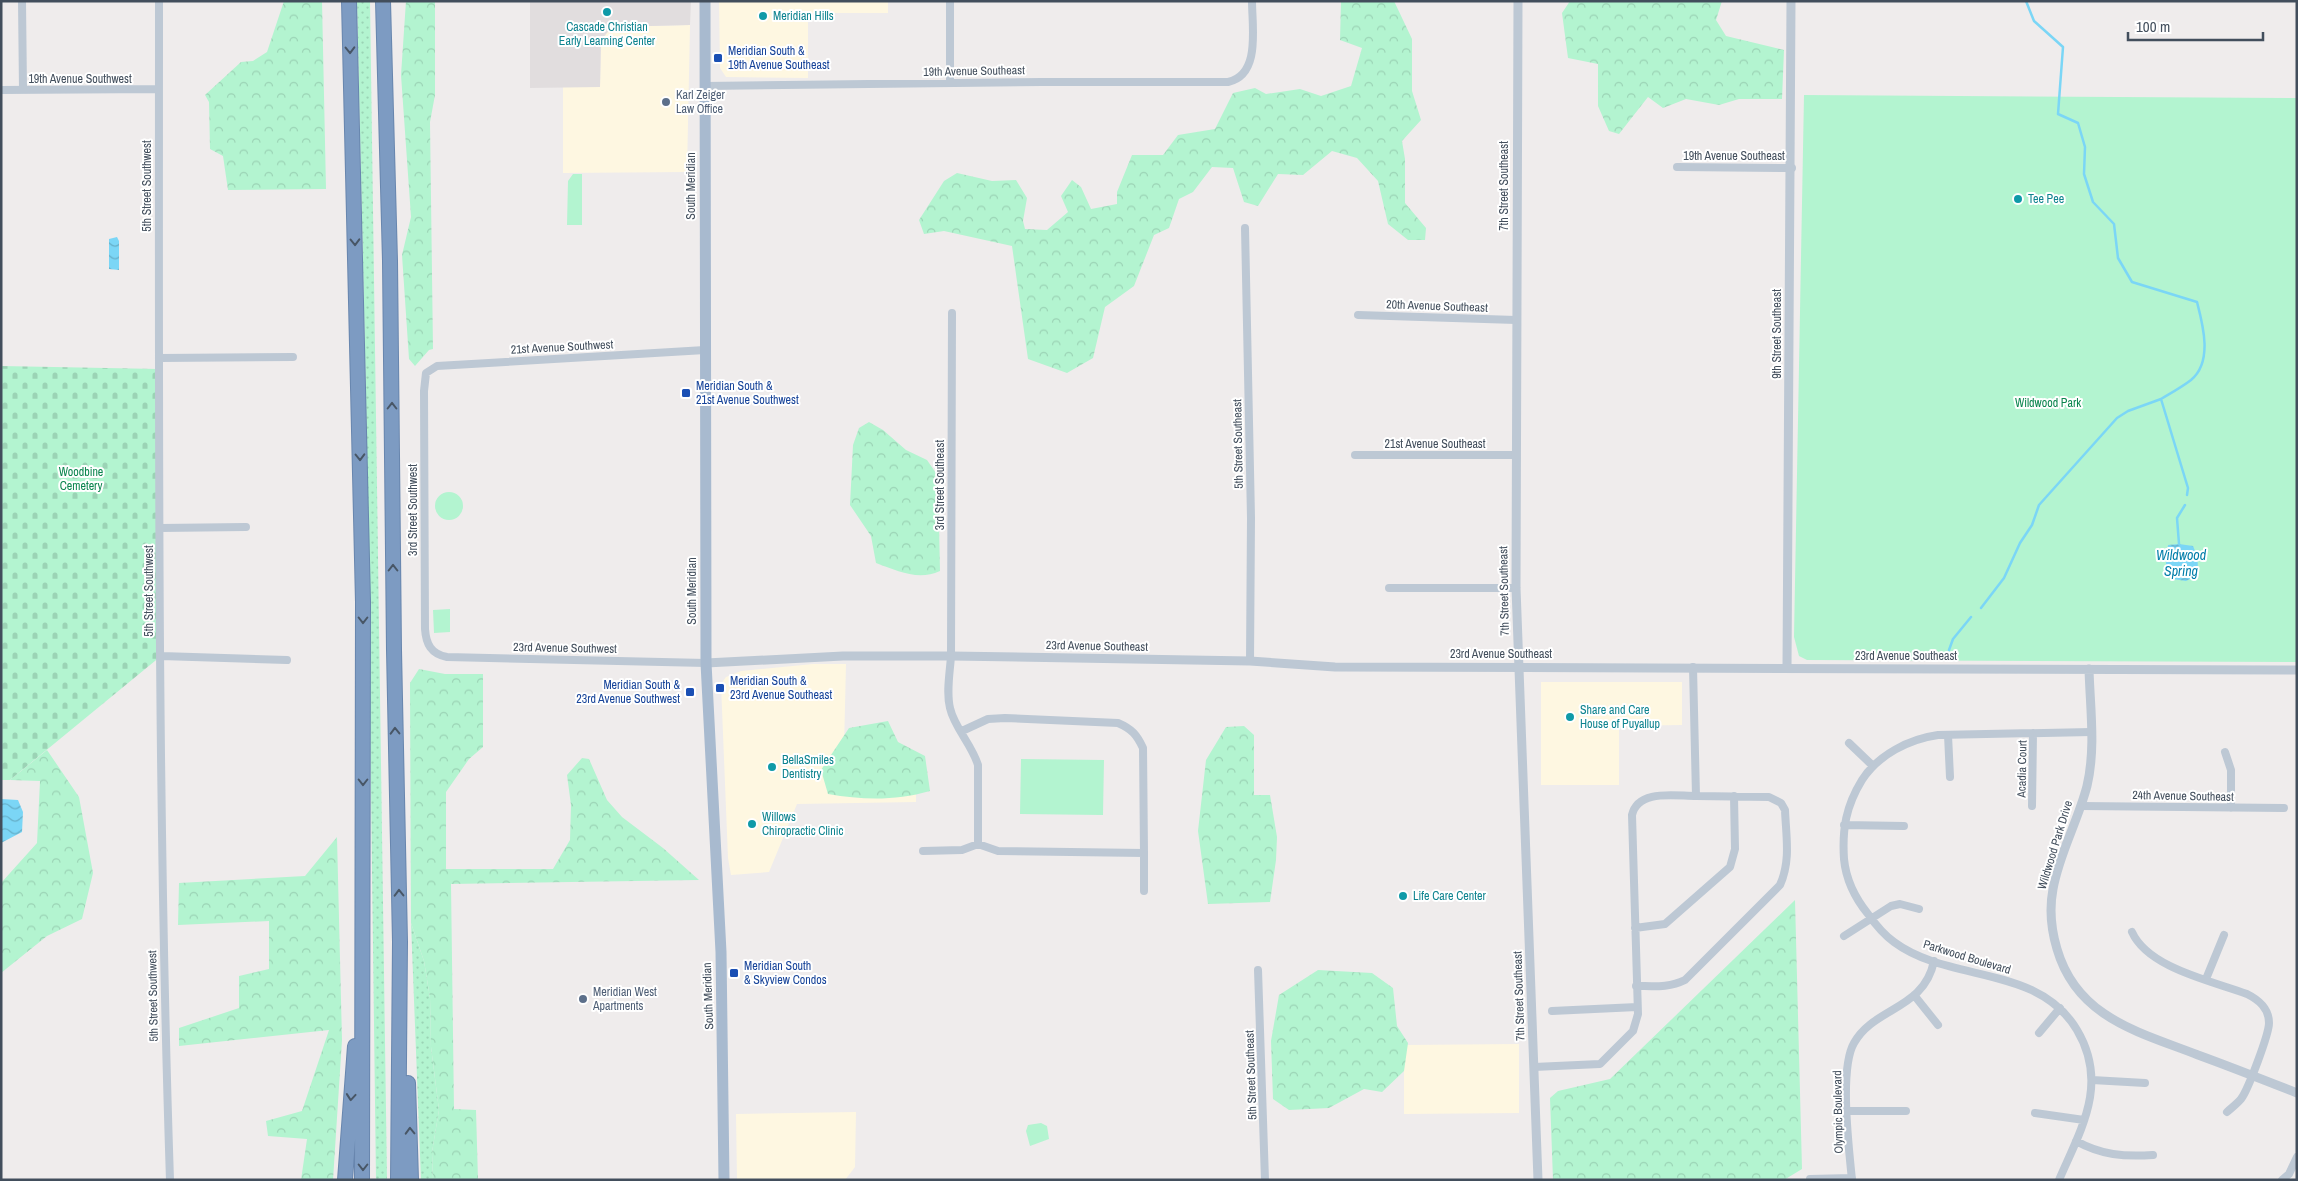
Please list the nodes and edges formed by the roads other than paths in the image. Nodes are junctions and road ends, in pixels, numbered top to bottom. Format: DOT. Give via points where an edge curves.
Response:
graph roads {
  1 [pos="22,1"];
  2 [pos="159,1"];
  3 [pos="349,1"];
  4 [pos="383,1"];
  5 [pos="705,1"];
  6 [pos="950,1"];
  7 [pos="1252,1"];
  8 [pos="1518,1"];
  9 [pos="1791,1"];
  10 [pos="950,83"];
  11 [pos="705,86"];
  12 [pos="1,90"];
  13 [pos="22,90"];
  14 [pos="159,90"];
  15 [pos="1677,167"];
  16 [pos="1792,168"];
  17 [pos="1245,228"];
  18 [pos="952,313"];
  19 [pos="1358,314"];
  20 [pos="1516,320"];
  21 [pos="705,350"];
  22 [pos="293,357"];
  23 [pos="160,358"];
  24 [pos="425,376"];
  25 [pos="1355,455"];
  26 [pos="1515,456"];
  27 [pos="246,527"];
  28 [pos="160,528"];
  29 [pos="1389,588"];
  30 [pos="1516,588"];
  31 [pos="428,644"];
  32 [pos="161,656"];
  33 [pos="951,656"];
  34 [pos="287,660"];
  35 [pos="1250,661"];
  36 [pos="706,663"];
  37 [pos="1519,667"];
  38 [pos="1693,667"];
  39 [pos="1787,668"];
  40 [pos="2089,669"];
  41 [pos="2297,670"];
  42 [pos="962,731"];
  43 [pos="2091,732"];
  44 [pos="2033,733"];
  45 [pos="1948,735"];
  46 [pos="1849,743"];
  47 [pos="2224,752"];
  48 [pos="1873,766"];
  49 [pos="1950,777"];
  50 [pos="1696,796"];
  51 [pos="1734,796"];
  52 [pos="2032,806"];
  53 [pos="2081,806"];
  54 [pos="2232,808"];
  55 [pos="2284,808"];
  56 [pos="1844,825"];
  57 [pos="1904,826"];
  58 [pos="978,844"];
  59 [pos="923,851"];
  60 [pos="1144,853"];
  61 [pos="1144,892"];
  62 [pos="1919,909"];
  63 [pos="1871,919"];
  64 [pos="1634,928"];
  65 [pos="2132,932"];
  66 [pos="2224,935"];
  67 [pos="1844,936"];
  68 [pos="400,942"];
  69 [pos="364,943"];
  70 [pos="1934,962"];
  71 [pos="1258,970"];
  72 [pos="2206,979"];
  73 [pos="1636,986"];
  74 [pos="1914,996"];
  75 [pos="1637,1008"];
  76 [pos="2060,1008"];
  77 [pos="1552,1011"];
  78 [pos="1938,1026"];
  79 [pos="2039,1033"];
  80 [pos="1534,1067"];
  81 [pos="2251,1075"];
  82 [pos="2092,1080"];
  83 [pos="2145,1082"];
  84 [pos="2297,1093"];
  85 [pos="1848,1111"];
  86 [pos="1906,1111"];
  87 [pos="2226,1112"];
  88 [pos="2036,1113"];
  89 [pos="2084,1120"];
  90 [pos="2076,1140"];
  91 [pos="2153,1156"];
  92 [pos="2297,1158"];
  93 [pos="1810,1179"];
  94 [pos="1852,1179"];
  95 [pos="170,1180"];
  96 [pos="345,1180"];
  97 [pos="362,1180"];
  98 [pos="398,1180"];
  99 [pos="411,1180"];
  100 [pos="724,1180"];
  101 [pos="1265,1180"];
  102 [pos="1538,1180"];
  103 [pos="2059,1180"];
  104 [pos="2282,1180"];
  1 -- 13 [label="street"];
  2 -- 14 [label="street, 5th Street Southwest"];
  3 -- 69 [label="highway, one-way" via="363,602"];
  68 -- 4 [label="highway, one-way"];
  5 -- 11 [label="main road, South Meridian"];
  6 -- 10 [label="street"];
  7 -- 10 [label="street, 19th Avenue Southeast" via="1251,58 1246,71 1237,80 1216,83"];
  8 -- 20 [label="street, 7th Street Southeast"];
  9 -- 16 [label="street, 9th Street Southeast"];
  10 -- 11 [label="street, 19th Avenue Southeast"];
  11 -- 21 [label="main road, South Meridian"];
  12 -- 13 [label="street, 19th Avenue Southwest"];
  13 -- 14 [label="street, 19th Avenue Southwest"];
  14 -- 23 [label="street, 5th Street Southwest"];
  15 -- 16 [label="street, 19th Avenue Southeast"];
  16 -- 39 [label="street, 9th Street Southeast"];
  17 -- 35 [label="street, 5th Street Southeast" via="1251,518"];
  18 -- 33 [label="street, 3rd Street Southeast"];
  19 -- 20 [label="street, 20th Avenue Southeast"];
  20 -- 26 [label="street, 7th Street Southeast"];
  21 -- 24 [label="street, 21st Avenue Southwest" via="444,365 430,368"];
  21 -- 36 [label="main road, South Meridian"];
  22 -- 23 [label="street"];
  23 -- 28 [label="street, 5th Street Southwest"];
  24 -- 31 [label="street, 3rd Street Southwest" via="424,618"];
  25 -- 26 [label="street, 21st Avenue Southeast"];
  26 -- 30 [label="street, 7th Street Southeast"];
  27 -- 28 [label="street"];
  28 -- 32 [label="street, 5th Street Southwest"];
  29 -- 30 [label="street"];
  30 -- 37 [label="street, 7th Street Southeast"];
  31 -- 36 [label="street, 23rd Avenue Southwest" via="435,653 447,657"];
  32 -- 34 [label="street"];
  32 -- 95 [label="street, 5th Street Southwest"];
  33 -- 35 [label="street, 23rd Avenue Southeast"];
  33 -- 36 [label="street, 23rd Avenue Southeast" via="843,656"];
  33 -- 42 [label="street, 3rd Street Southeast" via="950,708"];
  35 -- 37 [label="street, 23rd Avenue Southeast" via="1335,667"];
  36 -- 100 [label="main road, South Meridian" via="721,952"];
  37 -- 38 [label="street, 23rd Avenue Southeast"];
  37 -- 80 [label="street, 7th Street Southeast"];
  38 -- 39 [label="street, 23rd Avenue Southeast"];
  38 -- 50 [label="street"];
  39 -- 40 [label="street, 23rd Avenue Southeast"];
  40 -- 41 [label="street, 23rd Avenue Southeast"];
  40 -- 43 [label="street, Wildwood Park Drive"];
  42 -- 58 [label="street, 3rd Street Southeast" via="978,765"];
  42 -- 60 [label="street" via="988,719 1005,718 1118,723 1131,729 1143,748"];
  43 -- 44 [label="street, Parkwood Boulevard"];
  43 -- 53 [label="street, Wildwood Park Drive" via="2089,770"];
  44 -- 45 [label="street, Parkwood Boulevard"];
  44 -- 52 [label="street, Acadia Court"];
  45 -- 48 [label="street, Parkwood Boulevard" via="1905,744"];
  45 -- 49 [label="street"];
  46 -- 48 [label="street"];
  47 -- 54 [label="street" via="2232,770"];
  48 -- 56 [label="street, Parkwood Boulevard" via="1850,800"];
  50 -- 51 [label="street"];
  50 -- 64 [label="street" via="1646,798 1634,805"];
  51 -- 64 [label="street" via="1735,849 1730,867 1665,924"];
  51 -- 73 [label="street" via="1769,797 1782,803 1787,860 1780,885 1684,980 1664,987"];
  53 -- 54 [label="street, 24th Avenue Southeast"];
  53 -- 81 [label="street, Wildwood Park Drive" via="2055,880 2051,908 2060,961 2073,984 2094,1008 2119,1023"];
  54 -- 55 [label="street, 24th Avenue Southeast"];
  56 -- 57 [label="street"];
  56 -- 63 [label="street, Parkwood Boulevard" via="1847,878"];
  58 -- 59 [label="street" via="962,850"];
  58 -- 60 [label="street" via="998,851"];
  60 -- 61 [label="street"];
  62 -- 63 [label="street" via="1895,905"];
  63 -- 67 [label="street"];
  63 -- 70 [label="street, Parkwood Boulevard" via="1894,942"];
  64 -- 73 [label="street"];
  65 -- 72 [label="street" via="2142,948 2155,958"];
  66 -- 72 [label="street"];
  68 -- 98 [label="highway"];
  99 -- 68 [label="highway, one-way"];
  69 -- 96 [label="highway, one-way"];
  69 -- 97 [label="highway, one-way"];
  70 -- 74 [label="street, Olympic Boulevard" via="1928,980"];
  70 -- 76 [label="street, Parkwood Boulevard" via="2021,985"];
  71 -- 101 [label="street, 5th Street Southeast"];
  72 -- 81 [label="street" via="2255,998 2266,1010 2269,1025"];
  73 -- 75 [label="street"];
  74 -- 78 [label="street"];
  74 -- 85 [label="street, Olympic Boulevard" via="1866,1028 1853,1044 1847,1076"];
  75 -- 77 [label="street"];
  75 -- 80 [label="street" via="1632,1032 1600,1064"];
  76 -- 79 [label="street"];
  76 -- 82 [label="street, Parkwood Boulevard" via="2083,1041"];
  80 -- 102 [label="street, 7th Street Southeast"];
  81 -- 84 [label="street, Wildwood Park Drive"];
  81 -- 87 [label="street" via="2242,1098"];
  82 -- 83 [label="street"];
  82 -- 89 [label="street, Parkwood Boulevard" via="2091,1100"];
  85 -- 86 [label="street"];
  85 -- 94 [label="street, Olympic Boulevard"];
  88 -- 89 [label="street"];
  89 -- 90 [label="street, Parkwood Boulevard"];
  90 -- 91 [label="street" via="2107,1154"];
  90 -- 103 [label="street, Parkwood Boulevard"];
  92 -- 104 [label="street"];
  93 -- 94 [label="street"];
}
